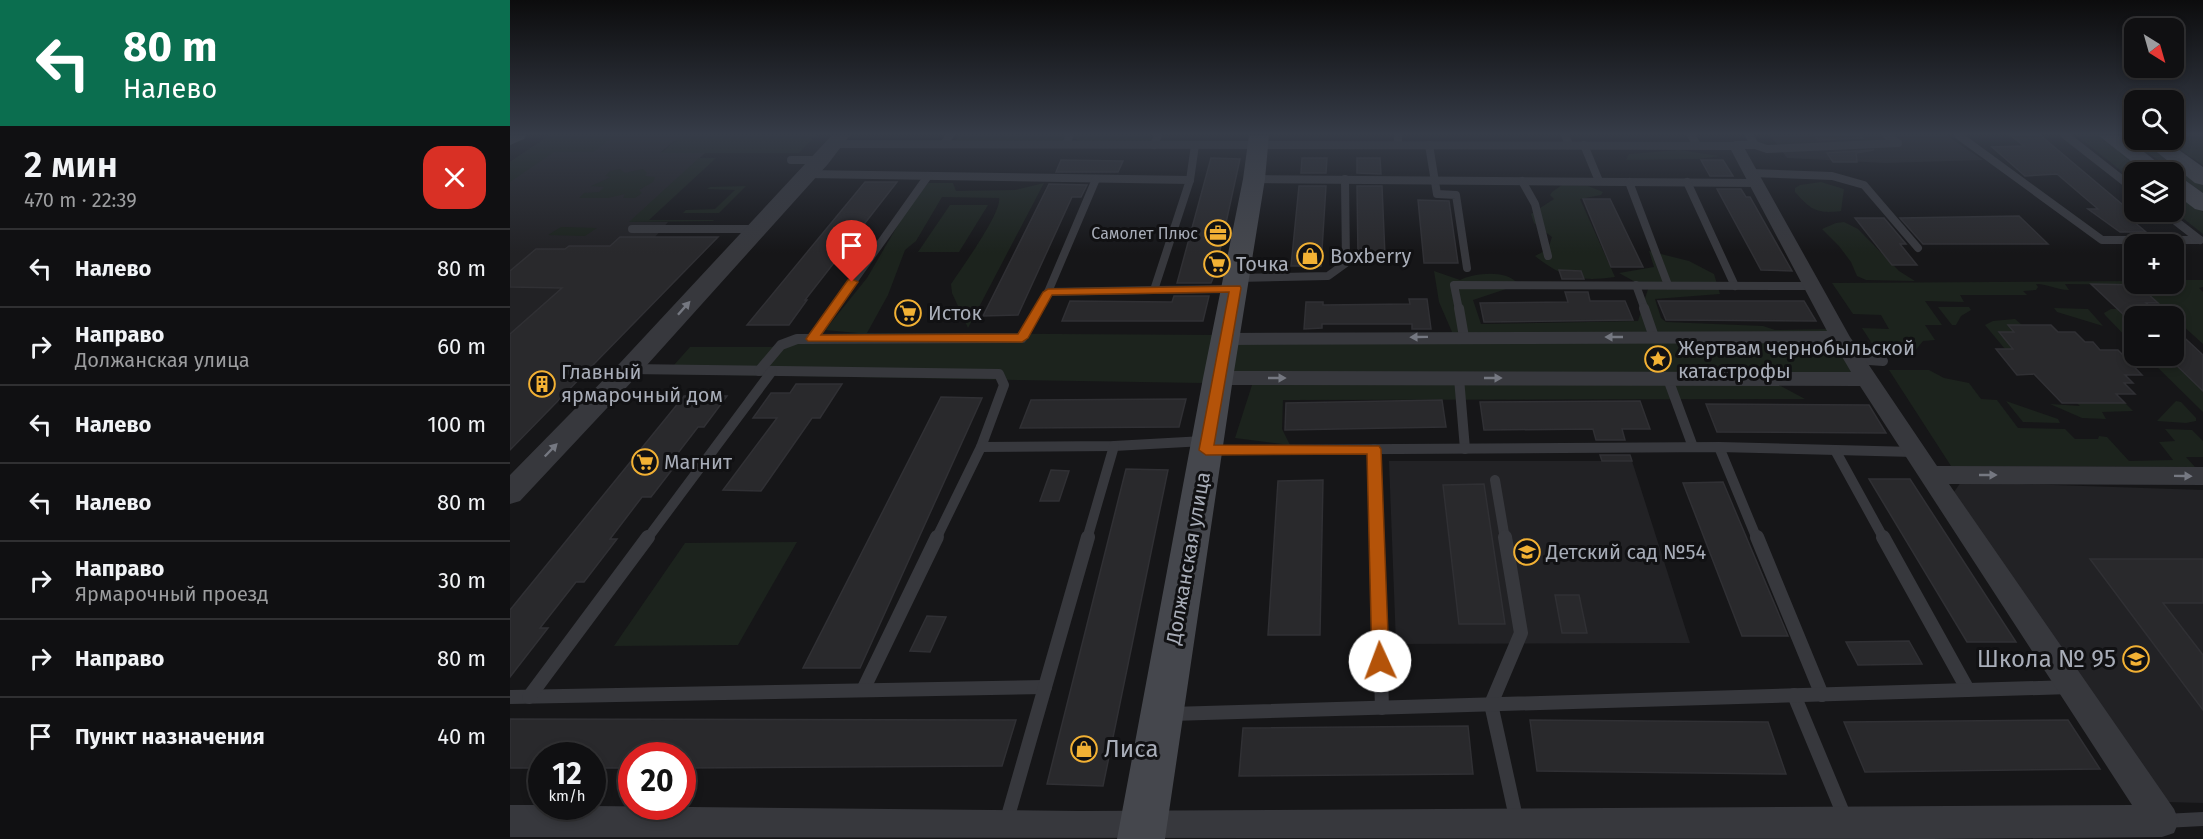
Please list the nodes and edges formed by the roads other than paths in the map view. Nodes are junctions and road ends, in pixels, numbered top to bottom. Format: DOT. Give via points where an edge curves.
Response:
graph roads {
  1 [pos="807,174"];
  2 [pos="919,174"];
  3 [pos="1191,174"];
  4 [pos="1254,174"];
  5 [pos="1432,174"];
  6 [pos="1594,174"];
  7 [pos="1753,174"];
  8 [pos="2012,174"];
  9 [pos="928,176"];
  10 [pos="1754,178"];
  11 [pos="1096,179"];
  12 [pos="1254,179"];
  13 [pos="1345,179"];
  14 [pos="1190,180"];
  15 [pos="1433,180"];
  16 [pos="1522,181"];
  17 [pos="1599,181"];
  18 [pos="1629,182"];
  19 [pos="1687,182"];
  20 [pos="2184,190"];
  21 [pos="2203,204"];
  22 [pos="718,221"];
  23 [pos="2177,222"];
  24 [pos="632,229"];
  25 [pos="711,229"];
  26 [pos="757,229"];
  27 [pos="2202,241"];
  28 [pos="1918,248"];
  29 [pos="1548,256"];
  30 [pos="1467,268"];
  31 [pos="1236,283"];
  32 [pos="1636,285"];
  33 [pos="1668,285"];
  34 [pos="1735,286"];
  35 [pos="1812,286"];
  36 [pos="1154,291"];
  37 [pos="1048,292"];
  38 [pos="1654,336"];
  39 [pos="1464,337"];
  40 [pos="1840,337"];
  41 [pos="812,339"];
  42 [pos="1227,339"];
  43 [pos="1883,361"];
  44 [pos="629,369"];
  45 [pos="1860,369"];
  46 [pos="766,371"];
  47 [pos="1218,378"];
  48 [pos="1459,378"];
  49 [pos="1668,379"];
  50 [pos="1114,446"];
  51 [pos="1207,446"];
  52 [pos="981,447"];
  53 [pos="1693,447"];
  54 [pos="1719,447"];
  55 [pos="1374,449"];
  56 [pos="1465,449"];
  57 [pos="1835,450"];
  58 [pos="1914,452"];
  59 [pos="1929,475"];
  60 [pos="2203,476"];
  61 [pos="1495,480"];
  62 [pos="510,493"];
  63 [pos="1045,687"];
  64 [pos="2072,687"];
  65 [pos="863,690"];
  66 [pos="1968,690"];
  67 [pos="1794,695"];
  68 [pos="1822,695"];
  69 [pos="510,697"];
  70 [pos="529,697"];
  71 [pos="1491,705"];
  72 [pos="1382,708"];
  73 [pos="1162,714"];
  74 [pos="2203,819"];
  75 [pos="510,821"];
  76 [pos="2162,821"];
  77 [pos="1848,823"];
  78 [pos="1517,825"];
  79 [pos="1005,826"];
  80 [pos="1612,832"];
  81 [pos="1142,833"];
  1 -- 26 [label="street"];
  2 -- 9 [label="lane"];
  3 -- 14 [label="lane"];
  4 -- 12 [label="main road, Должанская улица"];
  5 -- 15 [label="lane"];
  6 -- 17 [label="lane"];
  7 -- 10 [label="street"];
  8 -- 27 [label="lane" via="2102,240"];
  9 -- 11 [label="lane"];
  9 -- 41 [label="lane"];
  10 -- 19 [label="lane"];
  10 -- 28 [label="lane" via="1832,176 1864,185"];
  10 -- 35 [label="street"];
  11 -- 14 [label="lane"];
  11 -- 37 [label="lane"];
  12 -- 13 [label="lane"];
  12 -- 31 [label="main road, Должанская улица"];
  13 -- 15 [label="lane"];
  13 -- 31 [label="lane" via="1346,263 1328,276"];
  14 -- 36 [label="lane"];
  15 -- 16 [label="lane"];
  15 -- 30 [label="lane" via="1437,194 1456,195"];
  16 -- 17 [label="lane"];
  16 -- 29 [label="lane" via="1535,204"];
  17 -- 18 [label="lane"];
  18 -- 19 [label="lane"];
  18 -- 33 [label="lane"];
  19 -- 34 [label="lane"];
  20 -- 21 [label="main road"];
  22 -- 25 [label="lane"];
  23 -- 27 [label="lane"];
  24 -- 25 [label="lane"];
  25 -- 26 [label="lane"];
  44 -- 26 [label="street, one-way"];
  31 -- 36 [label="lane"];
  31 -- 42 [label="main road, Должанская улица"];
  32 -- 33 [label="lane"];
  32 -- 38 [label="lane"];
  32 -- 39 [label="lane" via="1454,285"];
  33 -- 34 [label="lane"];
  34 -- 35 [label="lane"];
  35 -- 40 [label="street"];
  36 -- 37 [label="lane"];
  37 -- 41 [label="lane" via="1022,338"];
  38 -- 39 [label="street, one-way"];
  38 -- 40 [label="street"];
  39 -- 42 [label="street, one-way"];
  40 -- 45 [label="street"];
  41 -- 46 [label="lane" via="781,345"];
  42 -- 47 [label="main road, Должанская улица"];
  43 -- 45 [label="lane"];
  44 -- 46 [label="lane"];
  62 -- 44 [label="street, one-way"];
  45 -- 49 [label="street"];
  45 -- 58 [label="street"];
  46 -- 52 [label="lane" via="999,374 1004,385"];
  46 -- 70 [label="lane"];
  47 -- 48 [label="street, one-way"];
  47 -- 51 [label="main road, Должанская улица"];
  48 -- 49 [label="street, one-way"];
  48 -- 56 [label="lane"];
  49 -- 53 [label="lane"];
  50 -- 51 [label="lane"];
  50 -- 52 [label="lane"];
  50 -- 63 [label="lane"];
  51 -- 55 [label="lane"];
  51 -- 73 [label="main road, Должанская улица"];
  52 -- 65 [label="lane"];
  53 -- 54 [label="lane"];
  53 -- 56 [label="lane"];
  54 -- 57 [label="lane"];
  54 -- 68 [label="lane"];
  55 -- 56 [label="lane"];
  55 -- 72 [label="lane"];
  57 -- 58 [label="lane"];
  57 -- 66 [label="lane"];
  58 -- 59 [label="street"];
  59 -- 60 [label="street, one-way"];
  59 -- 64 [label="street"];
  61 -- 71 [label="lane" via="1521,633"];
  63 -- 65 [label="lane"];
  63 -- 79 [label="lane"];
  64 -- 66 [label="lane"];
  64 -- 76 [label="street"];
  65 -- 70 [label="lane"];
  66 -- 68 [label="lane"];
  67 -- 68 [label="lane"];
  67 -- 71 [label="lane"];
  67 -- 77 [label="lane"];
  69 -- 70 [label="lane"];
  71 -- 72 [label="lane"];
  71 -- 78 [label="lane"];
  72 -- 73 [label="lane"];
  73 -- 81 [label="main road, Должанская улица"];
  74 -- 76 [label="lane"];
  75 -- 79 [label="street"];
  76 -- 77 [label="street"];
  77 -- 80 [label="street"];
  78 -- 80 [label="street"];
  78 -- 81 [label="street"];
  79 -- 81 [label="street"];
}
